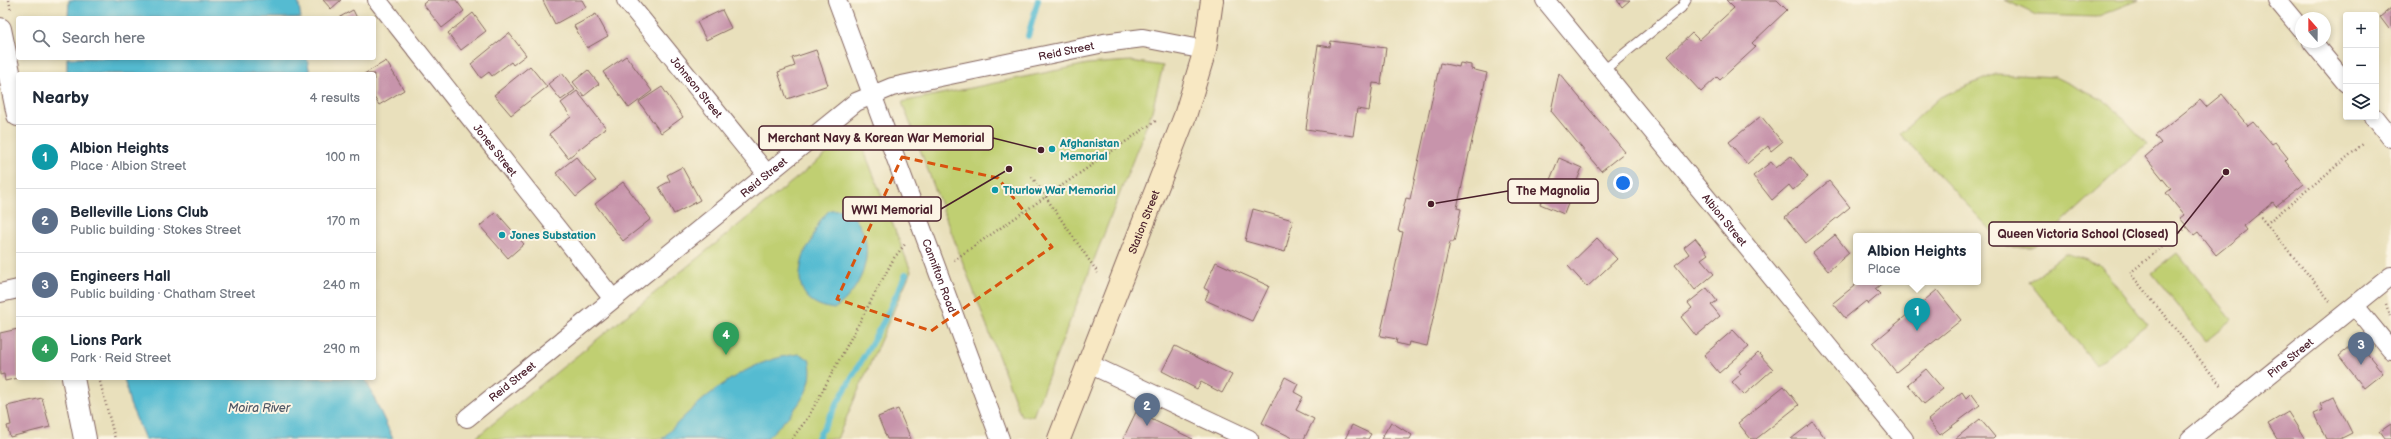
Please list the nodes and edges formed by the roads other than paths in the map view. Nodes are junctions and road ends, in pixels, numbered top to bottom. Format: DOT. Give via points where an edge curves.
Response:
graph roads {
  1 [pos="377,0"];
  2 [pos="626,0"];
  3 [pos="837,0"];
  4 [pos="1212,0"];
  5 [pos="1545,0"];
  6 [pos="1686,0"];
  7 [pos="2277,0"];
  8 [pos="2295,22"];
  9 [pos="0,29"];
  10 [pos="2317,48"];
  11 [pos="1205,50"];
  12 [pos="1604,70"];
  13 [pos="2343,79"];
  14 [pos="872,94"];
  15 [pos="16,105"];
  16 [pos="2376,120"];
  17 [pos="2391,138"];
  18 [pos="767,174"];
  19 [pos="2391,276"];
  20 [pos="16,289"];
  21 [pos="0,293"];
  22 [pos="613,299"];
  23 [pos="2355,306"];
  24 [pos="2391,350"];
  25 [pos="1089,364"];
  26 [pos="73,380"];
  27 [pos="467,418"];
  28 [pos="85,439"];
  29 [pos="1000,439"];
  30 [pos="1059,439"];
  31 [pos="1249,439"];
  32 [pos="1904,439"];
  33 [pos="2190,439"];
  1 -- 22 [label="street, Jones Street"];
  2 -- 18 [label="street, Johnson Street"];
  3 -- 14 [label="street, Cannifton Road"];
  4 -- 11 [label="main road, Station Street"];
  5 -- 12 [label="street, Albion Street"];
  6 -- 12 [label="lane" via="1681,8"];
  7 -- 8 [label="street"];
  9 -- 15 [label="street"];
  10 -- 13 [label="street"];
  11 -- 14 [label="street, Reid Street" via="1143,38 1104,43 892,87"];
  11 -- 25 [label="main road, Station Street" via="1185,116"];
  12 -- 32 [label="street, Albion Street"];
  14 -- 18 [label="street, Reid Street" via="856,102"];
  14 -- 29 [label="street, Cannifton Road"];
  16 -- 17 [label="street"];
  18 -- 22 [label="street, Reid Street"];
  19 -- 23 [label="street, Pine Street"];
  20 -- 21 [label="street"];
  22 -- 27 [label="street, Reid Street"];
  23 -- 24 [label="street"];
  23 -- 33 [label="street, Pine Street"];
  25 -- 30 [label="main road, Station Street"];
  25 -- 31 [label="street"];
  26 -- 28 [label="street"];
}
